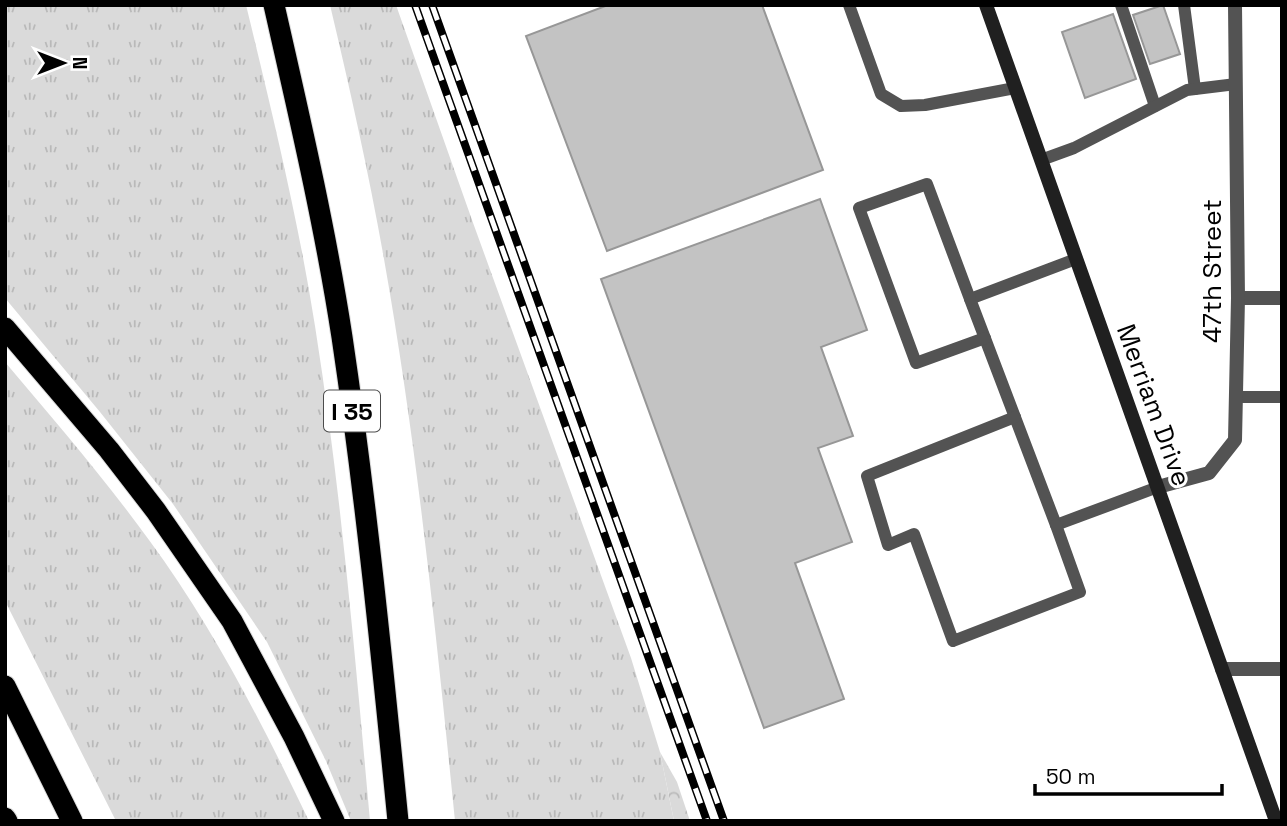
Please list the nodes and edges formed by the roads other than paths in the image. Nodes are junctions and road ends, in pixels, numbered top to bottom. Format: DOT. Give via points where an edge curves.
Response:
graph roads {
  1 [pos="274,5"];
  2 [pos="849,5"];
  3 [pos="986,5"];
  4 [pos="1121,5"];
  5 [pos="1184,5"];
  6 [pos="1235,5"];
  7 [pos="1236,84"];
  8 [pos="1015,88"];
  9 [pos="1195,89"];
  10 [pos="1155,106"];
  11 [pos="1041,160"];
  12 [pos="1076,259"];
  13 [pos="1238,298"];
  14 [pos="1282,298"];
  15 [pos="970,299"];
  16 [pos="5,328"];
  17 [pos="985,338"];
  18 [pos="1236,397"];
  19 [pos="1282,397"];
  20 [pos="1015,418"];
  21 [pos="1158,487"];
  22 [pos="1056,525"];
  23 [pos="1222,668"];
  24 [pos="1282,668"];
  25 [pos="5,686"];
  26 [pos="72,821"];
  27 [pos="334,821"];
  28 [pos="398,821"];
  29 [pos="1276,821"];
  1 -- 28 [label="highway, I 35" via="342,335"];
  2 -- 8 [label="lane" via="881,94 901,106"];
  3 -- 8 [label="main road, Merriam Drive"];
  4 -- 10 [label="lane"];
  5 -- 9 [label="lane"];
  6 -- 7 [label="street, 47th Street"];
  7 -- 9 [label="lane"];
  7 -- 13 [label="street, 47th Street"];
  8 -- 11 [label="main road, Merriam Drive"];
  9 -- 10 [label="lane"];
  10 -- 11 [label="lane"];
  11 -- 12 [label="main road, Merriam Drive"];
  12 -- 15 [label="lane"];
  12 -- 21 [label="main road, Merriam Drive"];
  13 -- 14 [label="street"];
  13 -- 18 [label="street, 47th Street"];
  15 -- 17 [label="lane"];
  15 -- 17 [label="lane" via="927,184 859,208 916,363"];
  16 -- 27 [label="highway" via="109,450 232,621"];
  17 -- 20 [label="lane"];
  18 -- 19 [label="lane"];
  18 -- 21 [label="street, 47th Street" via="1236,440 1209,473"];
  20 -- 22 [label="lane"];
  20 -- 22 [label="lane" via="867,476 888,545 914,534 953,641 1080,592"];
  21 -- 22 [label="lane"];
  21 -- 23 [label="main road, Merriam Drive"];
  23 -- 24 [label="street"];
  23 -- 29 [label="main road, Merriam Drive"];
  25 -- 26 [label="highway"];
}
